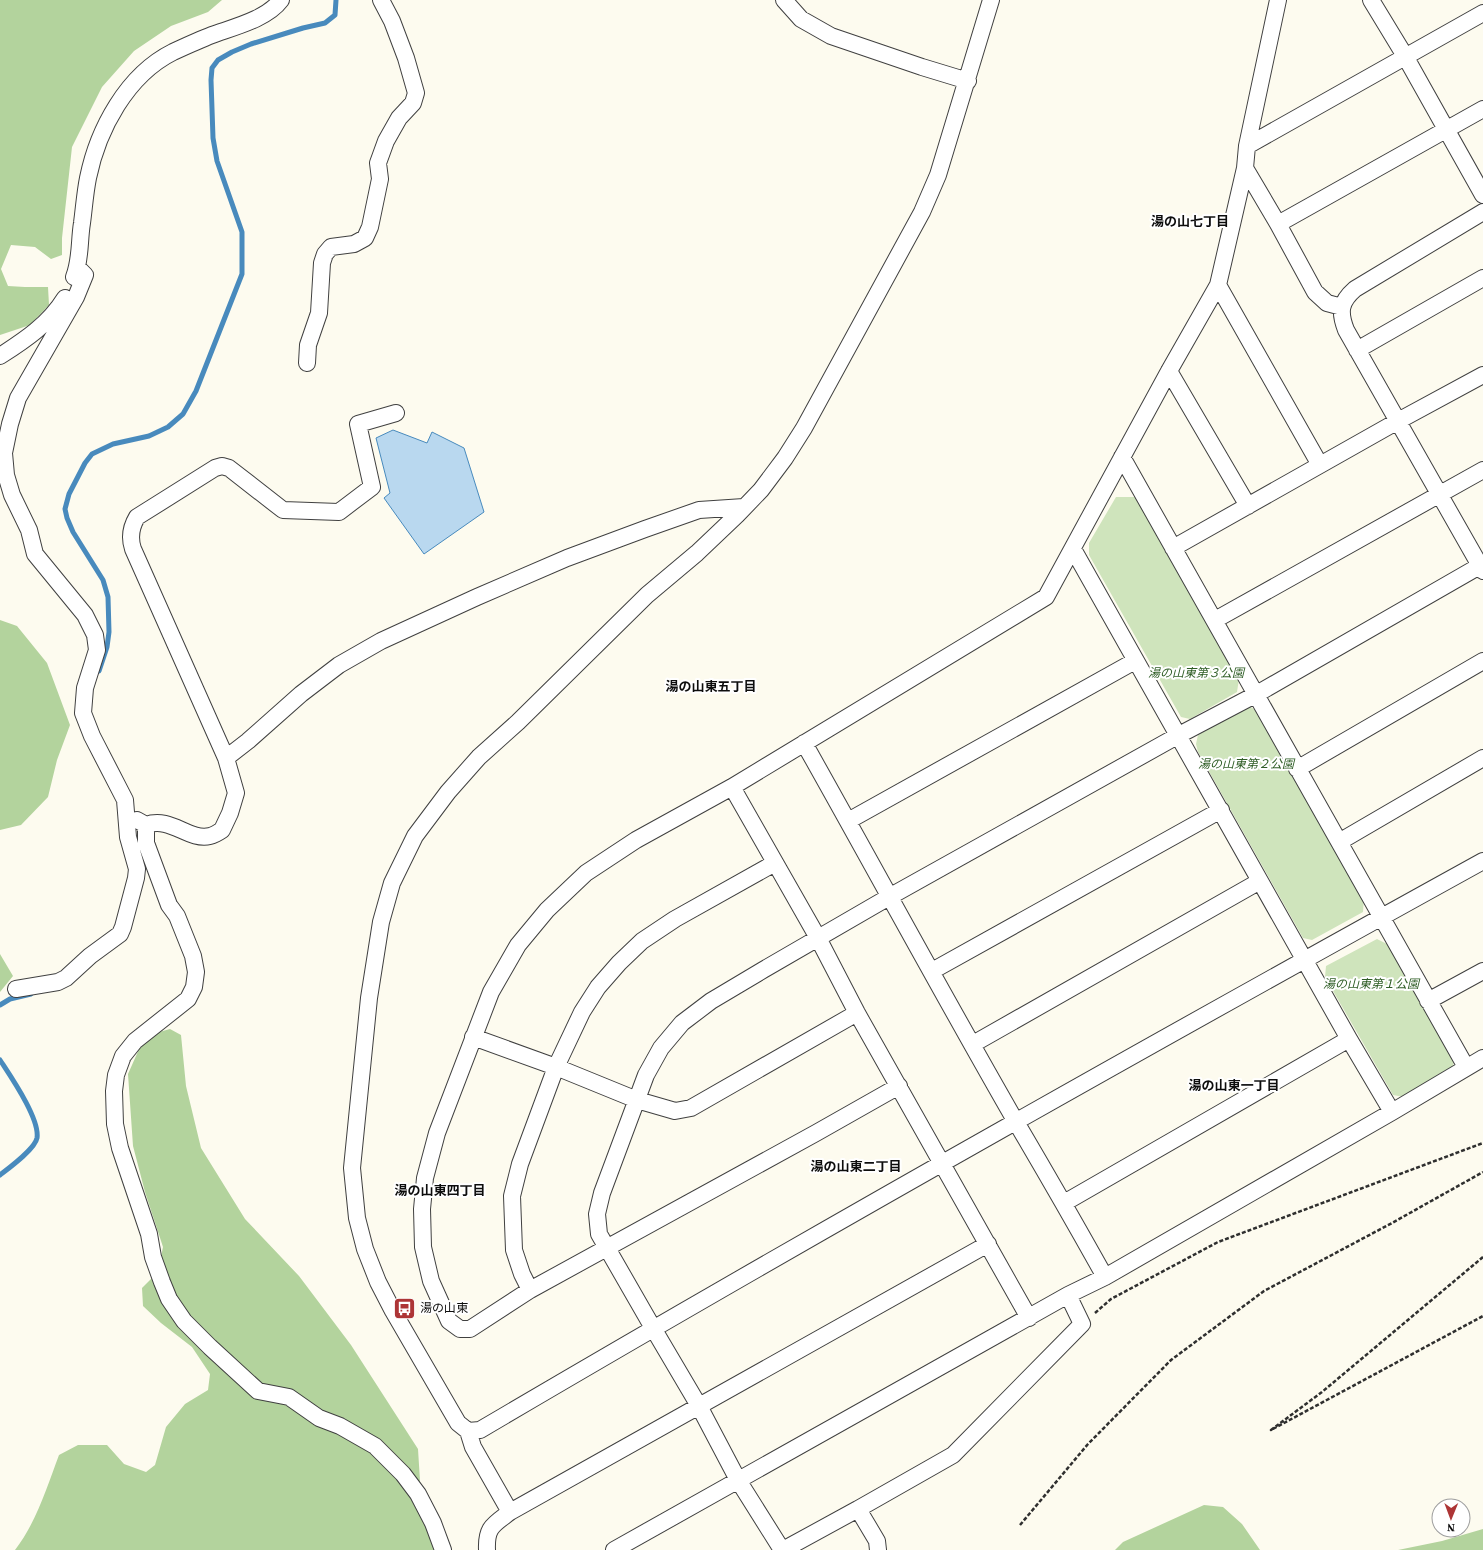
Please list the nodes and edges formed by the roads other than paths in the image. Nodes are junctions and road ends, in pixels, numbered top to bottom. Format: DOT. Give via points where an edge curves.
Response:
graph roads {
  1 [pos="281,0"];
  2 [pos="381,0"];
  3 [pos="784,0"];
  4 [pos="991,0"];
  5 [pos="1278,0"];
  6 [pos="1371,0"];
  7 [pos="1483,13"];
  8 [pos="1405,56"];
  9 [pos="968,81"];
  10 [pos="1483,109"];
  11 [pos="1446,130"];
  12 [pos="1247,146"];
  13 [pos="1244,168"];
  14 [pos="1483,195"];
  15 [pos="1483,212"];
  16 [pos="1278,224"];
  17 [pos="78,268"];
  18 [pos="1483,278"];
  19 [pos="1218,285"];
  20 [pos="1342,307"];
  21 [pos="1357,350"];
  22 [pos="0,356"];
  23 [pos="307,363"];
  24 [pos="1169,371"];
  25 [pos="1483,375"];
  26 [pos="396,413"];
  27 [pos="1398,421"];
  28 [pos="1122,457"];
  29 [pos="1320,465"];
  30 [pos="1483,470"];
  31 [pos="1440,494"];
  32 [pos="1248,506"];
  33 [pos="744,507"];
  34 [pos="1173,548"];
  35 [pos="1073,549"];
  36 [pos="1482,567"];
  37 [pos="1215,620"];
  38 [pos="1135,661"];
  39 [pos="1483,661"];
  40 [pos="1255,696"];
  41 [pos="1178,735"];
  42 [pos="804,743"];
  43 [pos="226,758"];
  44 [pos="1483,758"];
  45 [pos="1297,769"];
  46 [pos="732,786"];
  47 [pos="1221,810"];
  48 [pos="126,814"];
  49 [pos="848,821"];
  50 [pos="146,825"];
  51 [pos="1338,842"];
  52 [pos="1483,861"];
  53 [pos="775,863"];
  54 [pos="1260,881"];
  55 [pos="889,897"];
  56 [pos="1381,917"];
  57 [pos="818,938"];
  58 [pos="1305,960"];
  59 [pos="1483,970"];
  60 [pos="932,971"];
  61 [pos="16,989"];
  62 [pos="1428,1001"];
  63 [pos="857,1013"];
  64 [pos="473,1037"];
  65 [pos="1349,1039"];
  66 [pos="973,1044"];
  67 [pos="1483,1058"];
  68 [pos="556,1067"];
  69 [pos="1466,1068"];
  70 [pos="899,1086"];
  71 [pos="636,1100"];
  72 [pos="1392,1112"];
  73 [pos="1016,1122"];
  74 [pos="942,1162"];
  75 [pos="1064,1202"];
  76 [pos="988,1244"];
  77 [pos="607,1248"];
  78 [pos="1105,1277"];
  79 [pos="530,1290"];
  80 [pos="1068,1295"];
  81 [pos="1029,1318"];
  82 [pos="652,1328"];
  83 [pos="699,1406"];
  84 [pos="468,1431"];
  85 [pos="738,1480"];
  86 [pos="858,1509"];
  87 [pos="510,1512"];
  88 [pos="443,1550"];
  89 [pos="487,1550"];
  90 [pos="614,1550"];
  91 [pos="782,1550"];
  92 [pos="878,1550"];
  1 -- 17 [label="street" via="277,6 254,20 172,53 154,64 135,81 114,109 99,143 88,178"];
  2 -- 23 [label="street" via="406,58 416,93 413,103 399,118 386,141 378,163 380,178 370,227 364,238 354,244 331,247 324,254 319,313 308,345"];
  3 -- 9 [label="street" via="801,19 831,36"];
  4 -- 9 [label="street"];
  5 -- 12 [label="street"];
  6 -- 8 [label="street"];
  7 -- 8 [label="street"];
  8 -- 11 [label="street"];
  8 -- 12 [label="street"];
  9 -- 33 [label="street" via="938,175 922,212 804,428 761,490"];
  10 -- 11 [label="street"];
  11 -- 14 [label="street"];
  11 -- 16 [label="street"];
  12 -- 13 [label="street"];
  13 -- 16 [label="street"];
  13 -- 19 [label="street"];
  15 -- 20 [label="street" via="1355,289 1346,297"];
  16 -- 20 [label="street" via="1315,292 1327,303"];
  17 -- 22 [label="street" via="58,308 43,325 23,342"];
  17 -- 48 [label="street" via="85,275 76,297 18,398 4,453 6,475 12,495 29,530 35,554 85,615 95,635 97,650 85,688 83,713 124,800"];
  18 -- 21 [label="street"];
  19 -- 24 [label="street"];
  19 -- 29 [label="street"];
  20 -- 21 [label="street" via="1344,324"];
  21 -- 27 [label="street"];
  24 -- 28 [label="street"];
  24 -- 32 [label="street"];
  25 -- 27 [label="street"];
  26 -- 43 [label="street" via="358,424 372,487 339,512 283,510 229,468 222,466 137,517 133,523 133,548"];
  27 -- 29 [label="street"];
  27 -- 31 [label="street"];
  28 -- 34 [label="street"];
  28 -- 35 [label="street"];
  29 -- 32 [label="street"];
  30 -- 31 [label="street"];
  31 -- 36 [label="street"];
  31 -- 37 [label="street"];
  32 -- 34 [label="street"];
  33 -- 43 [label="street" via="699,510 567,558 381,641 339,665"];
  33 -- 84 [label="street" via="697,553 647,595 518,722 479,756 415,836 392,883 381,922 368,998 352,1168 356,1218 378,1282 393,1311 458,1423"];
  34 -- 37 [label="street"];
  35 -- 38 [label="street"];
  35 -- 42 [label="street" via="1046,597"];
  36 -- 40 [label="street"];
  37 -- 40 [label="street"];
  38 -- 41 [label="street"];
  38 -- 49 [label="street"];
  39 -- 45 [label="street"];
  40 -- 41 [label="street"];
  40 -- 45 [label="street"];
  41 -- 47 [label="street"];
  41 -- 55 [label="street"];
  42 -- 46 [label="street"];
  42 -- 49 [label="street"];
  43 -- 50 [label="street" via="236,793 222,830 210,836 192,834 166,824 154,822"];
  44 -- 51 [label="street"];
  45 -- 51 [label="street"];
  46 -- 53 [label="street"];
  46 -- 64 [label="street" via="636,840 586,873 546,910 518,945 491,992"];
  47 -- 54 [label="street"];
  47 -- 60 [label="street"];
  48 -- 50 [label="street"];
  48 -- 61 [label="street" via="128,838 137,870 120,934 66,978 58,982"];
  49 -- 55 [label="street"];
  50 -- 88 [label="street" via="146,843 169,905 177,916 193,956 196,972 194,987 188,999 135,1042 123,1056 116,1081 115,1124 120,1148 162,1282 184,1321 258,1391 289,1397 319,1418 340,1426 375,1446 403,1474 418,1494 433,1522"];
  51 -- 56 [label="street"];
  52 -- 56 [label="street"];
  53 -- 57 [label="street"];
  53 -- 68 [label="street" via="675,919 642,942 619,963 598,987 582,1012"];
  54 -- 58 [label="street"];
  54 -- 66 [label="street"];
  55 -- 57 [label="street"];
  55 -- 60 [label="street"];
  56 -- 58 [label="street"];
  56 -- 62 [label="street"];
  57 -- 63 [label="street"];
  57 -- 71 [label="street" via="711,1002 682,1023 661,1048"];
  58 -- 65 [label="street"];
  58 -- 73 [label="street"];
  59 -- 62 [label="street"];
  60 -- 66 [label="street"];
  62 -- 69 [label="street"];
  63 -- 70 [label="street"];
  63 -- 71 [label="street" via="691,1108 675,1111"];
  64 -- 68 [label="street"];
  64 -- 79 [label="street" via="437,1133 425,1178 422,1209 423,1247 431,1281 449,1321 460,1329 470,1329"];
  65 -- 72 [label="street"];
  65 -- 75 [label="street"];
  66 -- 73 [label="street"];
  67 -- 69 [label="street"];
  68 -- 71 [label="street"];
  68 -- 79 [label="street" via="520,1164 512,1196 514,1250"];
  69 -- 72 [label="street"];
  70 -- 74 [label="street"];
  70 -- 77 [label="street"];
  71 -- 77 [label="street" via="602,1193 597,1214 599,1234"];
  72 -- 78 [label="street"];
  73 -- 74 [label="street"];
  73 -- 75 [label="street"];
  74 -- 76 [label="street"];
  74 -- 82 [label="street"];
  75 -- 78 [label="street"];
  76 -- 81 [label="street"];
  76 -- 83 [label="street"];
  77 -- 79 [label="street"];
  77 -- 82 [label="street"];
  78 -- 80 [label="street"];
  80 -- 81 [label="street"];
  80 -- 86 [label="street" via="1082,1324 952,1455"];
  81 -- 85 [label="street"];
  82 -- 83 [label="street"];
  82 -- 84 [label="street" via="480,1430"];
  83 -- 85 [label="street"];
  83 -- 87 [label="street"];
  84 -- 87 [label="street" via="473,1447"];
  85 -- 90 [label="street"];
  85 -- 91 [label="street"];
  86 -- 91 [label="street"];
  86 -- 92 [label="street" via="876,1541"];
  87 -- 89 [label="street" via="493,1524 486,1535"];
}
